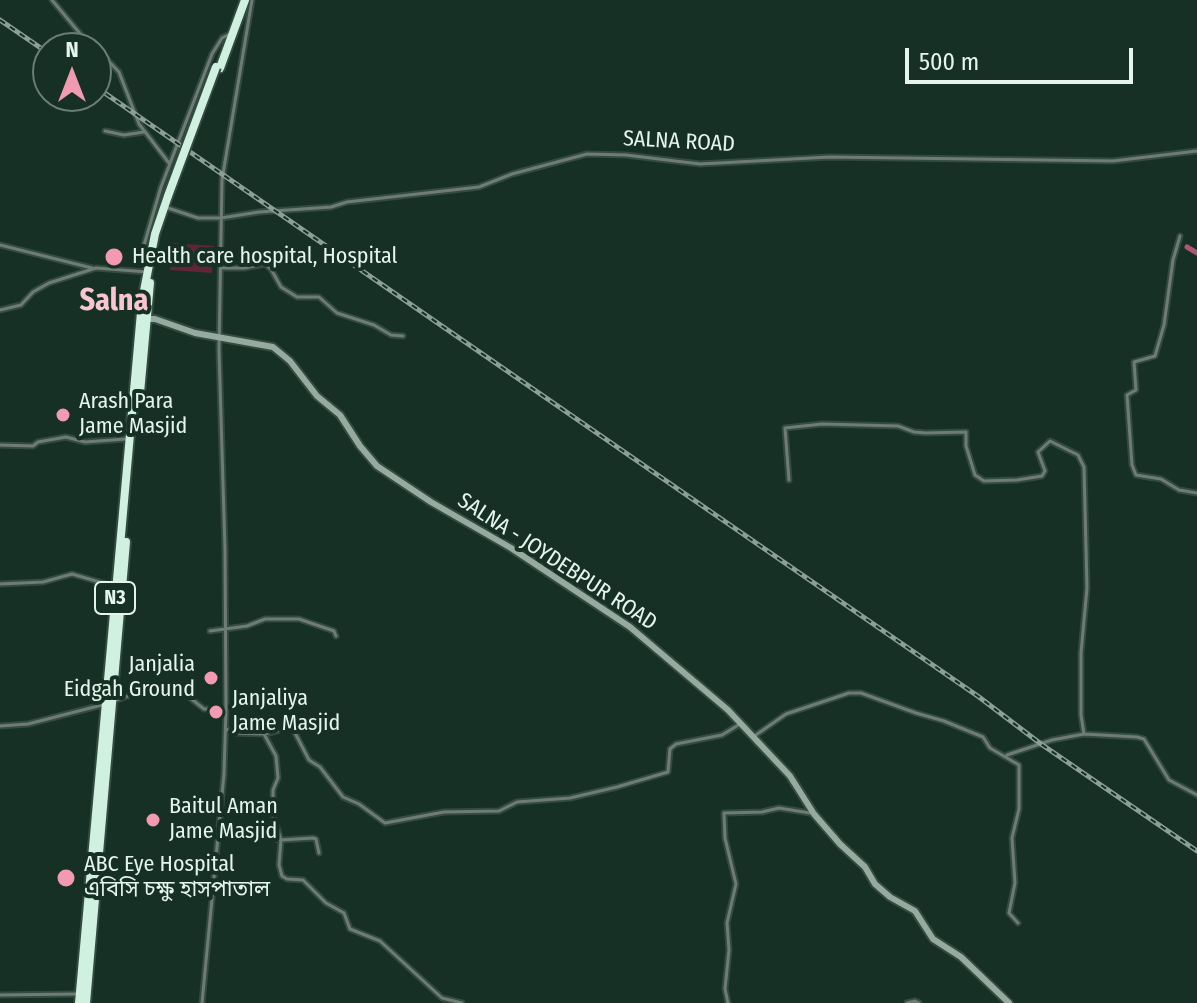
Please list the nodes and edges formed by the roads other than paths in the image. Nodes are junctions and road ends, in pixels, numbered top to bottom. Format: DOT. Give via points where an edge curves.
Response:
graph roads {
  1 [pos="52,0"];
  2 [pos="242,0"];
  3 [pos="252,0"];
  4 [pos="79,32"];
  5 [pos="228,35"];
  6 [pos="112,65"];
  7 [pos="218,68"];
  8 [pos="105,131"];
  9 [pos="144,132"];
  10 [pos="1197,151"];
  11 [pos="169,163"];
  12 [pos="170,197"];
  13 [pos="168,208"];
  14 [pos="221,218"];
  15 [pos="1180,236"];
  16 [pos="0,245"];
  17 [pos="96,268"];
  18 [pos="148,268"];
  19 [pos="221,268"];
  20 [pos="0,310"];
  21 [pos="147,319"];
  22 [pos="403,336"];
  23 [pos="220,338"];
  24 [pos="130,439"];
  25 [pos="0,445"];
  26 [pos="789,480"];
  27 [pos="1197,493"];
  28 [pos="0,584"];
  29 [pos="116,587"];
  30 [pos="226,629"];
  31 [pos="210,631"];
  32 [pos="336,636"];
  33 [pos="109,703"];
  34 [pos="226,709"];
  35 [pos="741,724"];
  36 [pos="0,726"];
  37 [pos="226,729"];
  38 [pos="264,734"];
  39 [pos="1084,734"];
  40 [pos="753,737"];
  41 [pos="1006,756"];
  42 [pos="1197,795"];
  43 [pos="814,814"];
  44 [pos="219,829"];
  45 [pos="281,840"];
  46 [pos="319,853"];
  47 [pos="1018,923"];
  48 [pos="0,995"];
  49 [pos="79,998"];
  50 [pos="86,1003"];
  51 [pos="202,1003"];
  52 [pos="462,1003"];
  53 [pos="728,1003"];
  54 [pos="907,1003"];
  55 [pos="919,1003"];
  56 [pos="1009,1003"];
  1 -- 4 [label="street"];
  2 -- 5 [label="highway, N3"];
  2 -- 7 [label="highway, N3"];
  3 -- 14 [label="street" via="222,180"];
  5 -- 7 [label="highway, N3"];
  5 -- 11 [label="street" via="212,54"];
  6 -- 9 [label="street"];
  7 -- 12 [label="highway, N3, bridge"];
  8 -- 9 [label="street"];
  9 -- 11 [label="street"];
  10 -- 14 [label="street, SALNA ROAD" via="1113,161 830,157 700,164 587,154 479,187"];
  11 -- 18 [label="street" via="144,243 142,261"];
  12 -- 13 [label="highway, N3"];
  12 -- 18 [label="highway, N3"];
  13 -- 14 [label="street, SALNA ROAD" via="198,218"];
  13 -- 21 [label="highway, N3" via="157,241"];
  14 -- 19 [label="street"];
  15 -- 27 [label="street" via="1155,356 1134,362 1136,390 1127,395 1132,465 1139,477"];
  16 -- 17 [label="street"];
  17 -- 18 [label="street"];
  17 -- 20 [label="street" via="49,283 21,305"];
  18 -- 24 [label="highway, N3"];
  19 -- 22 [label="street" via="265,264 278,284 297,297 319,297 337,313"];
  19 -- 23 [label="street"];
  21 -- 23 [label="main road, SALNA - JOYDEBPUR ROAD"];
  21 -- 33 [label="highway, N3"];
  23 -- 30 [label="street"];
  23 -- 35 [label="main road, SALNA - JOYDEBPUR ROAD" via="261,343 281,352 340,415 377,466 611,613"];
  24 -- 25 [label="street" via="85,442 66,437 33,446"];
  24 -- 29 [label="highway, N3"];
  26 -- 39 [label="street" via="785,428 822,424 966,432 975,475 984,481 1042,476 1038,452 1050,441 1078,455 1084,467 1087,588 1081,684"];
  28 -- 29 [label="street" via="72,574"];
  29 -- 33 [label="highway, N3"];
  30 -- 31 [label="street"];
  30 -- 32 [label="street" via="265,619 299,619"];
  30 -- 34 [label="street"];
  33 -- 34 [label="street" via="140,692 167,691 189,697 204,709"];
  33 -- 36 [label="street"];
  33 -- 49 [label="highway, N3"];
  33 -- 50 [label="highway, N3"];
  34 -- 37 [label="street"];
  35 -- 38 [label="street" via="722,735 676,744 670,749 668,772 617,787 517,802 499,811 444,812 385,823 343,797 309,760 292,727"];
  35 -- 40 [label="main road, SALNA - JOYDEBPUR ROAD"];
  37 -- 38 [label="street"];
  37 -- 44 [label="street"];
  38 -- 45 [label="street" via="276,756 273,815"];
  39 -- 41 [label="street"];
  39 -- 42 [label="street" via="1144,739 1169,780"];
  40 -- 41 [label="street" via="786,714 861,693 981,736"];
  40 -- 43 [label="main road, SALNA - JOYDEBPUR ROAD" via="790,776"];
  41 -- 47 [label="street" via="1020,772 1009,913"];
  43 -- 53 [label="street" via="779,808 724,813 736,884 727,923"];
  43 -- 56 [label="main road, SALNA - JOYDEBPUR ROAD" via="875,884 915,911 933,939 961,957"];
  44 -- 45 [label="street"];
  44 -- 51 [label="street"];
  45 -- 46 [label="street" via="316,839"];
  45 -- 52 [label="street" via="282,876 303,880 344,913 350,929 380,941 442,998"];
  48 -- 49 [label="street"];
  54 -- 55 [label="street"];
}
